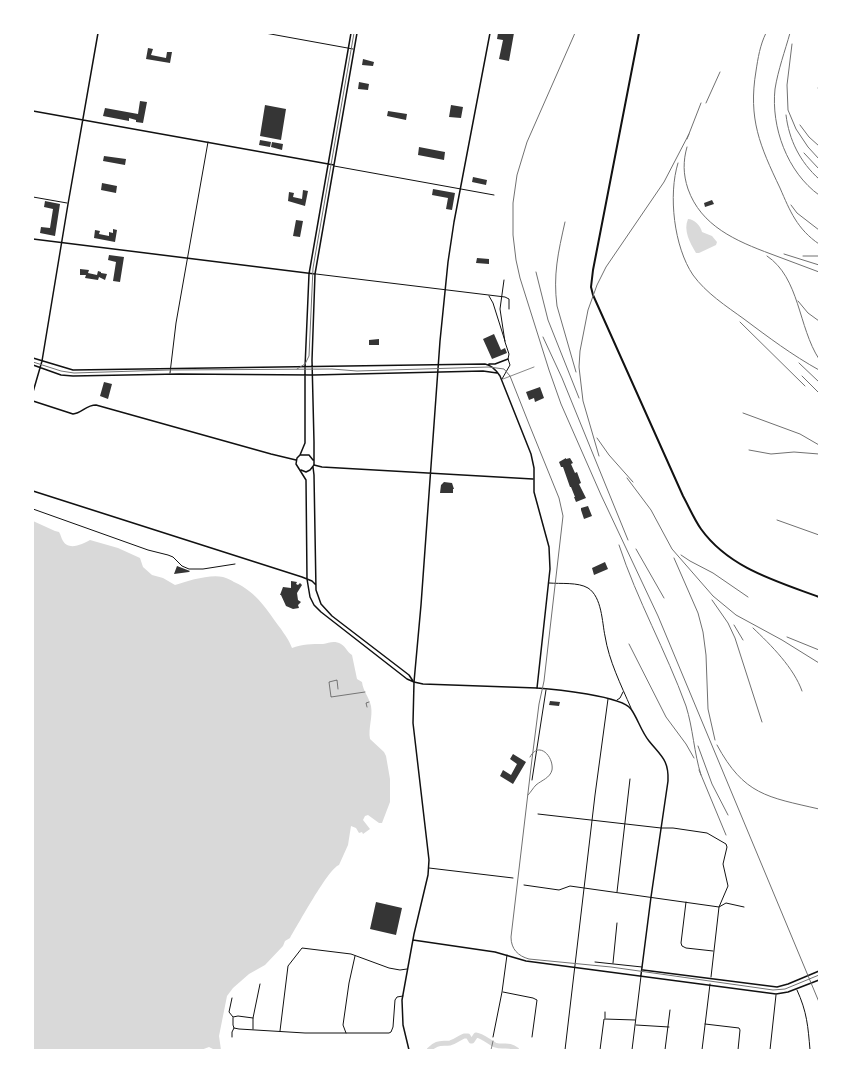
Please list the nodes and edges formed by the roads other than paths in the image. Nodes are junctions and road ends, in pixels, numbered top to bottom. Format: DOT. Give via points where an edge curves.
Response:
graph roads {
  1 [pos="98,33"];
  2 [pos="265,33"];
  3 [pos="351,33"];
  4 [pos="357,33"];
  5 [pos="490,33"];
  6 [pos="639,33"];
  7 [pos="348,48"];
  8 [pos="354,49"];
  9 [pos="33,111"];
  10 [pos="82,120"];
  11 [pos="208,142"];
  12 [pos="328,164"];
  13 [pos="334,166"];
  14 [pos="460,188"];
  15 [pos="494,195"];
  16 [pos="33,197"];
  17 [pos="68,204"];
  18 [pos="33,240"];
  19 [pos="62,243"];
  20 [pos="188,258"];
  21 [pos="309,274"];
  22 [pos="315,274"];
  23 [pos="504,280"];
  24 [pos="445,290"];
  25 [pos="488,294"];
  26 [pos="501,296"];
  27 [pos="509,309"];
  28 [pos="505,342"];
  29 [pos="33,358"];
  30 [pos="508,359"];
  31 [pos="42,361"];
  32 [pos="485,364"];
  33 [pos="33,366"];
  34 [pos="439,366"];
  35 [pos="305,367"];
  36 [pos="312,367"];
  37 [pos="534,367"];
  38 [pos="41,368"];
  39 [pos="170,368"];
  40 [pos="438,372"];
  41 [pos="498,373"];
  42 [pos="170,374"];
  43 [pos="305,375"];
  44 [pos="313,375"];
  45 [pos="502,380"];
  46 [pos="33,392"];
  47 [pos="33,401"];
  48 [pos="300,455"];
  49 [pos="296,460"];
  50 [pos="313,465"];
  51 [pos="300,470"];
  52 [pos="431,472"];
  53 [pos="533,479"];
  54 [pos="33,491"];
  55 [pos="33,509"];
  56 [pos="234,564"];
  57 [pos="307,579"];
  58 [pos="548,583"];
  59 [pos="316,585"];
  60 [pos="819,597"];
  61 [pos="414,682"];
  62 [pos="537,688"];
  63 [pos="546,689"];
  64 [pos="624,691"];
  65 [pos="608,699"];
  66 [pos="616,700"];
  67 [pos="631,708"];
  68 [pos="630,779"];
  69 [pos="532,780"];
  70 [pos="538,814"];
  71 [pos="592,821"];
  72 [pos="625,824"];
  73 [pos="661,828"];
  74 [pos="428,868"];
  75 [pos="513,878"];
  76 [pos="524,885"];
  77 [pos="584,888"];
  78 [pos="617,893"];
  79 [pos="651,897"];
  80 [pos="686,902"];
  81 [pos="719,907"];
  82 [pos="744,907"];
  83 [pos="617,923"];
  84 [pos="413,940"];
  85 [pos="714,951"];
  86 [pos="507,954"];
  87 [pos="355,956"];
  88 [pos="594,962"];
  89 [pos="613,964"];
  90 [pos="576,967"];
  91 [pos="642,968"];
  92 [pos="406,969"];
  93 [pos="819,971"];
  94 [pos="641,975"];
  95 [pos="710,978"];
  96 [pos="819,980"];
  97 [pos="260,984"];
  98 [pos="710,984"];
  99 [pos="797,990"];
  100 [pos="502,992"];
  101 [pos="776,994"];
  102 [pos="403,996"];
  103 [pos="232,998"];
  104 [pos="670,1010"];
  105 [pos="605,1012"];
  106 [pos="233,1017"];
  107 [pos="253,1018"];
  108 [pos="605,1018"];
  109 [pos="636,1020"];
  110 [pos="705,1024"];
  111 [pos="635,1025"];
  112 [pos="669,1027"];
  113 [pos="234,1028"];
  114 [pos="253,1030"];
  115 [pos="280,1031"];
  116 [pos="346,1033"];
  117 [pos="232,1037"];
  118 [pos="493,1037"];
  119 [pos="532,1037"];
  120 [pos="409,1050"];
  121 [pos="565,1050"];
  122 [pos="600,1050"];
  123 [pos="632,1050"];
  124 [pos="665,1050"];
  125 [pos="702,1050"];
  126 [pos="738,1050"];
  127 [pos="770,1050"];
  128 [pos="810,1050"];
  1 -- 10 [label="main road"];
  2 -- 7 [label="street"];
  3 -- 7 [label="main road"];
  4 -- 8 [label="main road"];
  5 -- 14 [label="main road"];
  6 -- 60 [label="main road" via="593,270 593,295 701,529 721,551 737,563"];
  7 -- 8 [label="street"];
  7 -- 12 [label="main road"];
  8 -- 13 [label="main road"];
  9 -- 10 [label="main road"];
  10 -- 11 [label="main road"];
  10 -- 17 [label="main road"];
  11 -- 12 [label="main road"];
  11 -- 20 [label="street"];
  12 -- 13 [label="main road"];
  12 -- 21 [label="main road"];
  13 -- 14 [label="street"];
  13 -- 22 [label="main road"];
  14 -- 15 [label="street"];
  14 -- 24 [label="main road"];
  16 -- 17 [label="street"];
  17 -- 19 [label="main road"];
  18 -- 19 [label="main road"];
  19 -- 20 [label="main road"];
  19 -- 31 [label="main road"];
  20 -- 21 [label="main road"];
  20 -- 39 [label="street"];
  21 -- 22 [label="main road"];
  21 -- 35 [label="main road"];
  22 -- 24 [label="street"];
  22 -- 36 [label="main road"];
  23 -- 26 [label="street"];
  24 -- 25 [label="street"];
  24 -- 34 [label="main road"];
  25 -- 26 [label="street"];
  25 -- 28 [label="street"];
  26 -- 27 [label="street" via="509,299"];
  26 -- 28 [label="street" via="500,309"];
  28 -- 30 [label="street" via="509,352"];
  29 -- 31 [label="main road"];
  30 -- 32 [label="main road" via="495,364"];
  30 -- 45 [label="street" via="510,367"];
  31 -- 38 [label="main road"];
  31 -- 39 [label="main road" via="73,370"];
  32 -- 34 [label="main road"];
  32 -- 41 [label="main road" via="493,367"];
  33 -- 38 [label="main road"];
  34 -- 36 [label="main road"];
  34 -- 40 [label="main road"];
  35 -- 36 [label="main road"];
  35 -- 39 [label="main road"];
  35 -- 43 [label="main road"];
  36 -- 44 [label="main road"];
  37 -- 45 [label="lane"];
  38 -- 42 [label="main road" via="73,376"];
  38 -- 46 [label="main road"];
  39 -- 42 [label="street"];
  40 -- 41 [label="main road"];
  40 -- 44 [label="main road"];
  40 -- 52 [label="main road"];
  41 -- 45 [label="main road"];
  42 -- 43 [label="main road"];
  43 -- 44 [label="main road"];
  43 -- 48 [label="main road" via="305,443"];
  44 -- 50 [label="main road"];
  45 -- 53 [label="main road" via="531,454"];
  47 -- 49 [label="main road" via="73,414 96,405"];
  48 -- 49 [label="main road"];
  48 -- 50 [label="main road" via="309,455"];
  49 -- 51 [label="main road"];
  50 -- 51 [label="main road" via="306,472"];
  50 -- 52 [label="main road"];
  50 -- 59 [label="main road"];
  51 -- 57 [label="main road" via="307,482"];
  52 -- 53 [label="main road"];
  52 -- 61 [label="main road"];
  53 -- 58 [label="main road" via="548,547"];
  54 -- 57 [label="main road"];
  55 -- 56 [label="street" via="168,555 189,569 203,570"];
  57 -- 59 [label="main road"];
  57 -- 61 [label="main road" via="314,605"];
  58 -- 62 [label="main road"];
  58 -- 64 [label="street" via="583,585 597,600 609,656"];
  59 -- 61 [label="main road" via="321,604 332,616 409,675"];
  61 -- 62 [label="main road"];
  61 -- 74 [label="main road" via="416,759"];
  62 -- 63 [label="main road"];
  63 -- 65 [label="main road"];
  63 -- 69 [label="street"];
  64 -- 66 [label="street"];
  64 -- 67 [label="street"];
  65 -- 66 [label="main road"];
  65 -- 71 [label="street"];
  66 -- 67 [label="main road"];
  67 -- 73 [label="main road" via="641,730 664,758 668,768"];
  68 -- 72 [label="street"];
  70 -- 71 [label="street"];
  71 -- 72 [label="street"];
  71 -- 77 [label="street"];
  72 -- 73 [label="street"];
  72 -- 78 [label="street"];
  73 -- 79 [label="main road"];
  73 -- 81 [label="street" via="711,834 726,845 723,864 728,886"];
  74 -- 75 [label="street"];
  74 -- 84 [label="main road"];
  76 -- 77 [label="street" via="559,890 569,886"];
  77 -- 78 [label="street"];
  77 -- 90 [label="street"];
  78 -- 79 [label="street"];
  79 -- 80 [label="street"];
  79 -- 91 [label="main road"];
  80 -- 81 [label="street"];
  80 -- 85 [label="street" via="682,946"];
  81 -- 82 [label="street" via="726,904"];
  81 -- 85 [label="street"];
  83 -- 89 [label="street"];
  84 -- 86 [label="main road"];
  84 -- 92 [label="main road"];
  85 -- 95 [label="street"];
  86 -- 90 [label="main road" via="526,961"];
  86 -- 100 [label="street"];
  87 -- 92 [label="street" via="389,968"];
  87 -- 115 [label="street" via="306,948 300,950 288,966"];
  87 -- 116 [label="street" via="343,1027"];
  88 -- 89 [label="street"];
  89 -- 91 [label="street"];
  90 -- 94 [label="main road"];
  90 -- 121 [label="street"];
  91 -- 94 [label="main road"];
  91 -- 95 [label="main road"];
  92 -- 102 [label="main road"];
  93 -- 95 [label="main road" via="777,987"];
  94 -- 98 [label="main road"];
  94 -- 109 [label="street"];
  96 -- 99 [label="main road"];
  97 -- 107 [label="street"];
  98 -- 101 [label="main road"];
  98 -- 110 [label="street"];
  99 -- 101 [label="main road"];
  99 -- 128 [label="street" via="808,1019"];
  100 -- 118 [label="street"];
  100 -- 119 [label="street" via="536,998"];
  101 -- 127 [label="street"];
  102 -- 116 [label="street" via="395,1000 391,1032"];
  102 -- 120 [label="main road" via="401,1010"];
  103 -- 106 [label="street" via="229,1012"];
  104 -- 112 [label="street"];
  105 -- 108 [label="street"];
  106 -- 107 [label="street"];
  106 -- 113 [label="street"];
  107 -- 114 [label="street"];
  108 -- 109 [label="street"];
  108 -- 122 [label="street"];
  109 -- 111 [label="street"];
  110 -- 125 [label="street"];
  110 -- 126 [label="street" via="739,1028"];
  111 -- 112 [label="street"];
  111 -- 123 [label="street"];
  112 -- 124 [label="street"];
  113 -- 114 [label="street"];
  113 -- 117 [label="street"];
  114 -- 115 [label="street"];
  115 -- 116 [label="street"];
}
